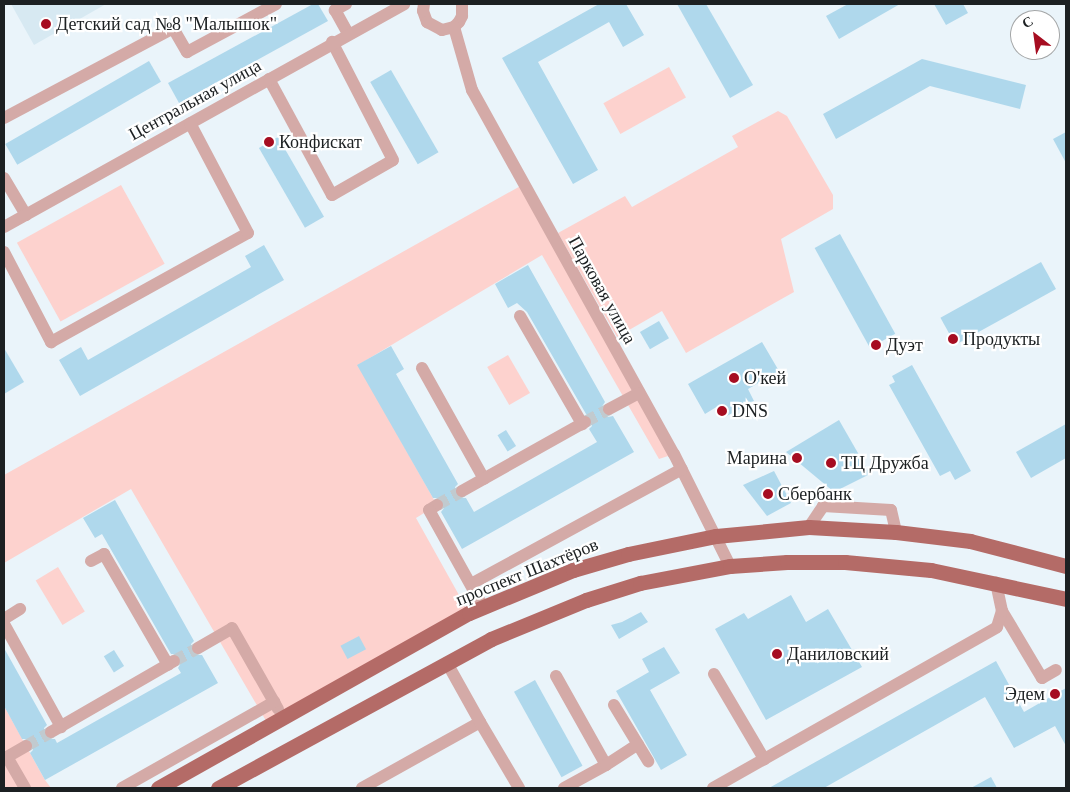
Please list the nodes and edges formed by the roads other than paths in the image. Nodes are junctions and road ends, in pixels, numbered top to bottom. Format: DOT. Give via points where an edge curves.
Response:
graph roads {
  1 [pos="276,4"];
  2 [pos="325,4"];
  3 [pos="346,4"];
  4 [pos="421,4"];
  5 [pos="462,4"];
  6 [pos="398,5"];
  7 [pos="454,26"];
  8 [pos="346,34"];
  9 [pos="332,42"];
  10 [pos="269,79"];
  11 [pos="4,118"];
  12 [pos="190,123"];
  13 [pos="4,178"];
  14 [pos="26,215"];
  15 [pos="4,227"];
  16 [pos="4,252"];
  17 [pos="520,316"];
  18 [pos="422,368"];
  19 [pos="639,392"];
  20 [pos="609,409"];
  21 [pos="682,470"];
  22 [pos="484,479"];
  23 [pos="462,491"];
  24 [pos="437,505"];
  25 [pos="809,527"];
  26 [pos="896,532"];
  27 [pos="716,536"];
  28 [pos="91,561"];
  29 [pos="730,566"];
  30 [pos="1066,566"];
  31 [pos="471,584"];
  32 [pos="996,584"];
  33 [pos="1066,599"];
  34 [pos="483,607"];
  35 [pos="20,609"];
  36 [pos="1002,611"];
  37 [pos="4,619"];
  38 [pos="4,624"];
  39 [pos="198,648"];
  40 [pos="447,663"];
  41 [pos="1056,670"];
  42 [pos="714,674"];
  43 [pos="556,676"];
  44 [pos="274,702"];
  45 [pos="614,704"];
  46 [pos="283,718"];
  47 [pos="480,722"];
  48 [pos="638,744"];
  49 [pos="26,746"];
  50 [pos="764,759"];
  51 [pos="648,761"];
  52 [pos="606,765"];
  53 [pos="26,788"];
  54 [pos="122,788"];
  55 [pos="158,788"];
  56 [pos="218,788"];
  57 [pos="362,788"];
  58 [pos="519,788"];
  59 [pos="564,788"];
  60 [pos="713,788"];
  1 -- 11 [label="street" via="187,52 173,28"];
  2 -- 8 [label="street"];
  3 -- 8 [label="street" via="335,10"];
  4 -- 7 [label="street" via="424,17 431,26 442,30"];
  5 -- 7 [label="street" via="462,16"];
  6 -- 8 [label="street, Центральная улица"];
  7 -- 19 [label="street, Парковая улица" via="472,90"];
  8 -- 9 [label="street, Центральная улица"];
  9 -- 10 [label="street, Центральная улица"];
  9 -- 10 [label="street" via="393,160 332,195"];
  10 -- 12 [label="street, Центральная улица"];
  12 -- 14 [label="street, Центральная улица"];
  12 -- 16 [label="street" via="248,233 51,342"];
  13 -- 14 [label="street"];
  14 -- 15 [label="street, Центральная улица"];
  17 -- 22 [label="street" via="584,423"];
  18 -- 22 [label="street"];
  19 -- 20 [label="street"];
  19 -- 21 [label="street, Парковая улица"];
  21 -- 27 [label="street, Парковая улица"];
  21 -- 31 [label="street"];
  22 -- 23 [label="street"];
  24 -- 31 [label="street" via="429,510"];
  25 -- 26 [label="main road, проспект Шахтёров"];
  25 -- 26 [label="street" via="824,506 891,510"];
  25 -- 27 [label="main road, проспект Шахтёров"];
  26 -- 30 [label="main road, проспект Шахтёров" via="970,541"];
  27 -- 29 [label="street, Парковая улица"];
  27 -- 34 [label="main road, проспект Шахтёров" via="628,554 573,570"];
  28 -- 38 [label="street" via="104,554 171,663 56,729"];
  29 -- 32 [label="main road" via="845,562 931,570"];
  29 -- 40 [label="main road" via="640,583 586,600 509,631"];
  31 -- 34 [label="street"];
  32 -- 33 [label="main road"];
  32 -- 36 [label="street"];
  34 -- 46 [label="main road, проспект Шахтёров"];
  35 -- 37 [label="street"];
  36 -- 41 [label="street" via="1042,678"];
  36 -- 50 [label="street" via="997,627"];
  39 -- 44 [label="street" via="232,628"];
  40 -- 47 [label="street"];
  40 -- 56 [label="main road"];
  42 -- 50 [label="street"];
  43 -- 52 [label="street"];
  44 -- 46 [label="street"];
  44 -- 54 [label="street"];
  45 -- 48 [label="street"];
  46 -- 55 [label="main road, проспект Шахтёров"];
  47 -- 57 [label="street"];
  47 -- 58 [label="street"];
  48 -- 51 [label="street"];
  48 -- 52 [label="street"];
  49 -- 53 [label="street" via="7,757"];
  50 -- 60 [label="street"];
  52 -- 59 [label="street"];
}
